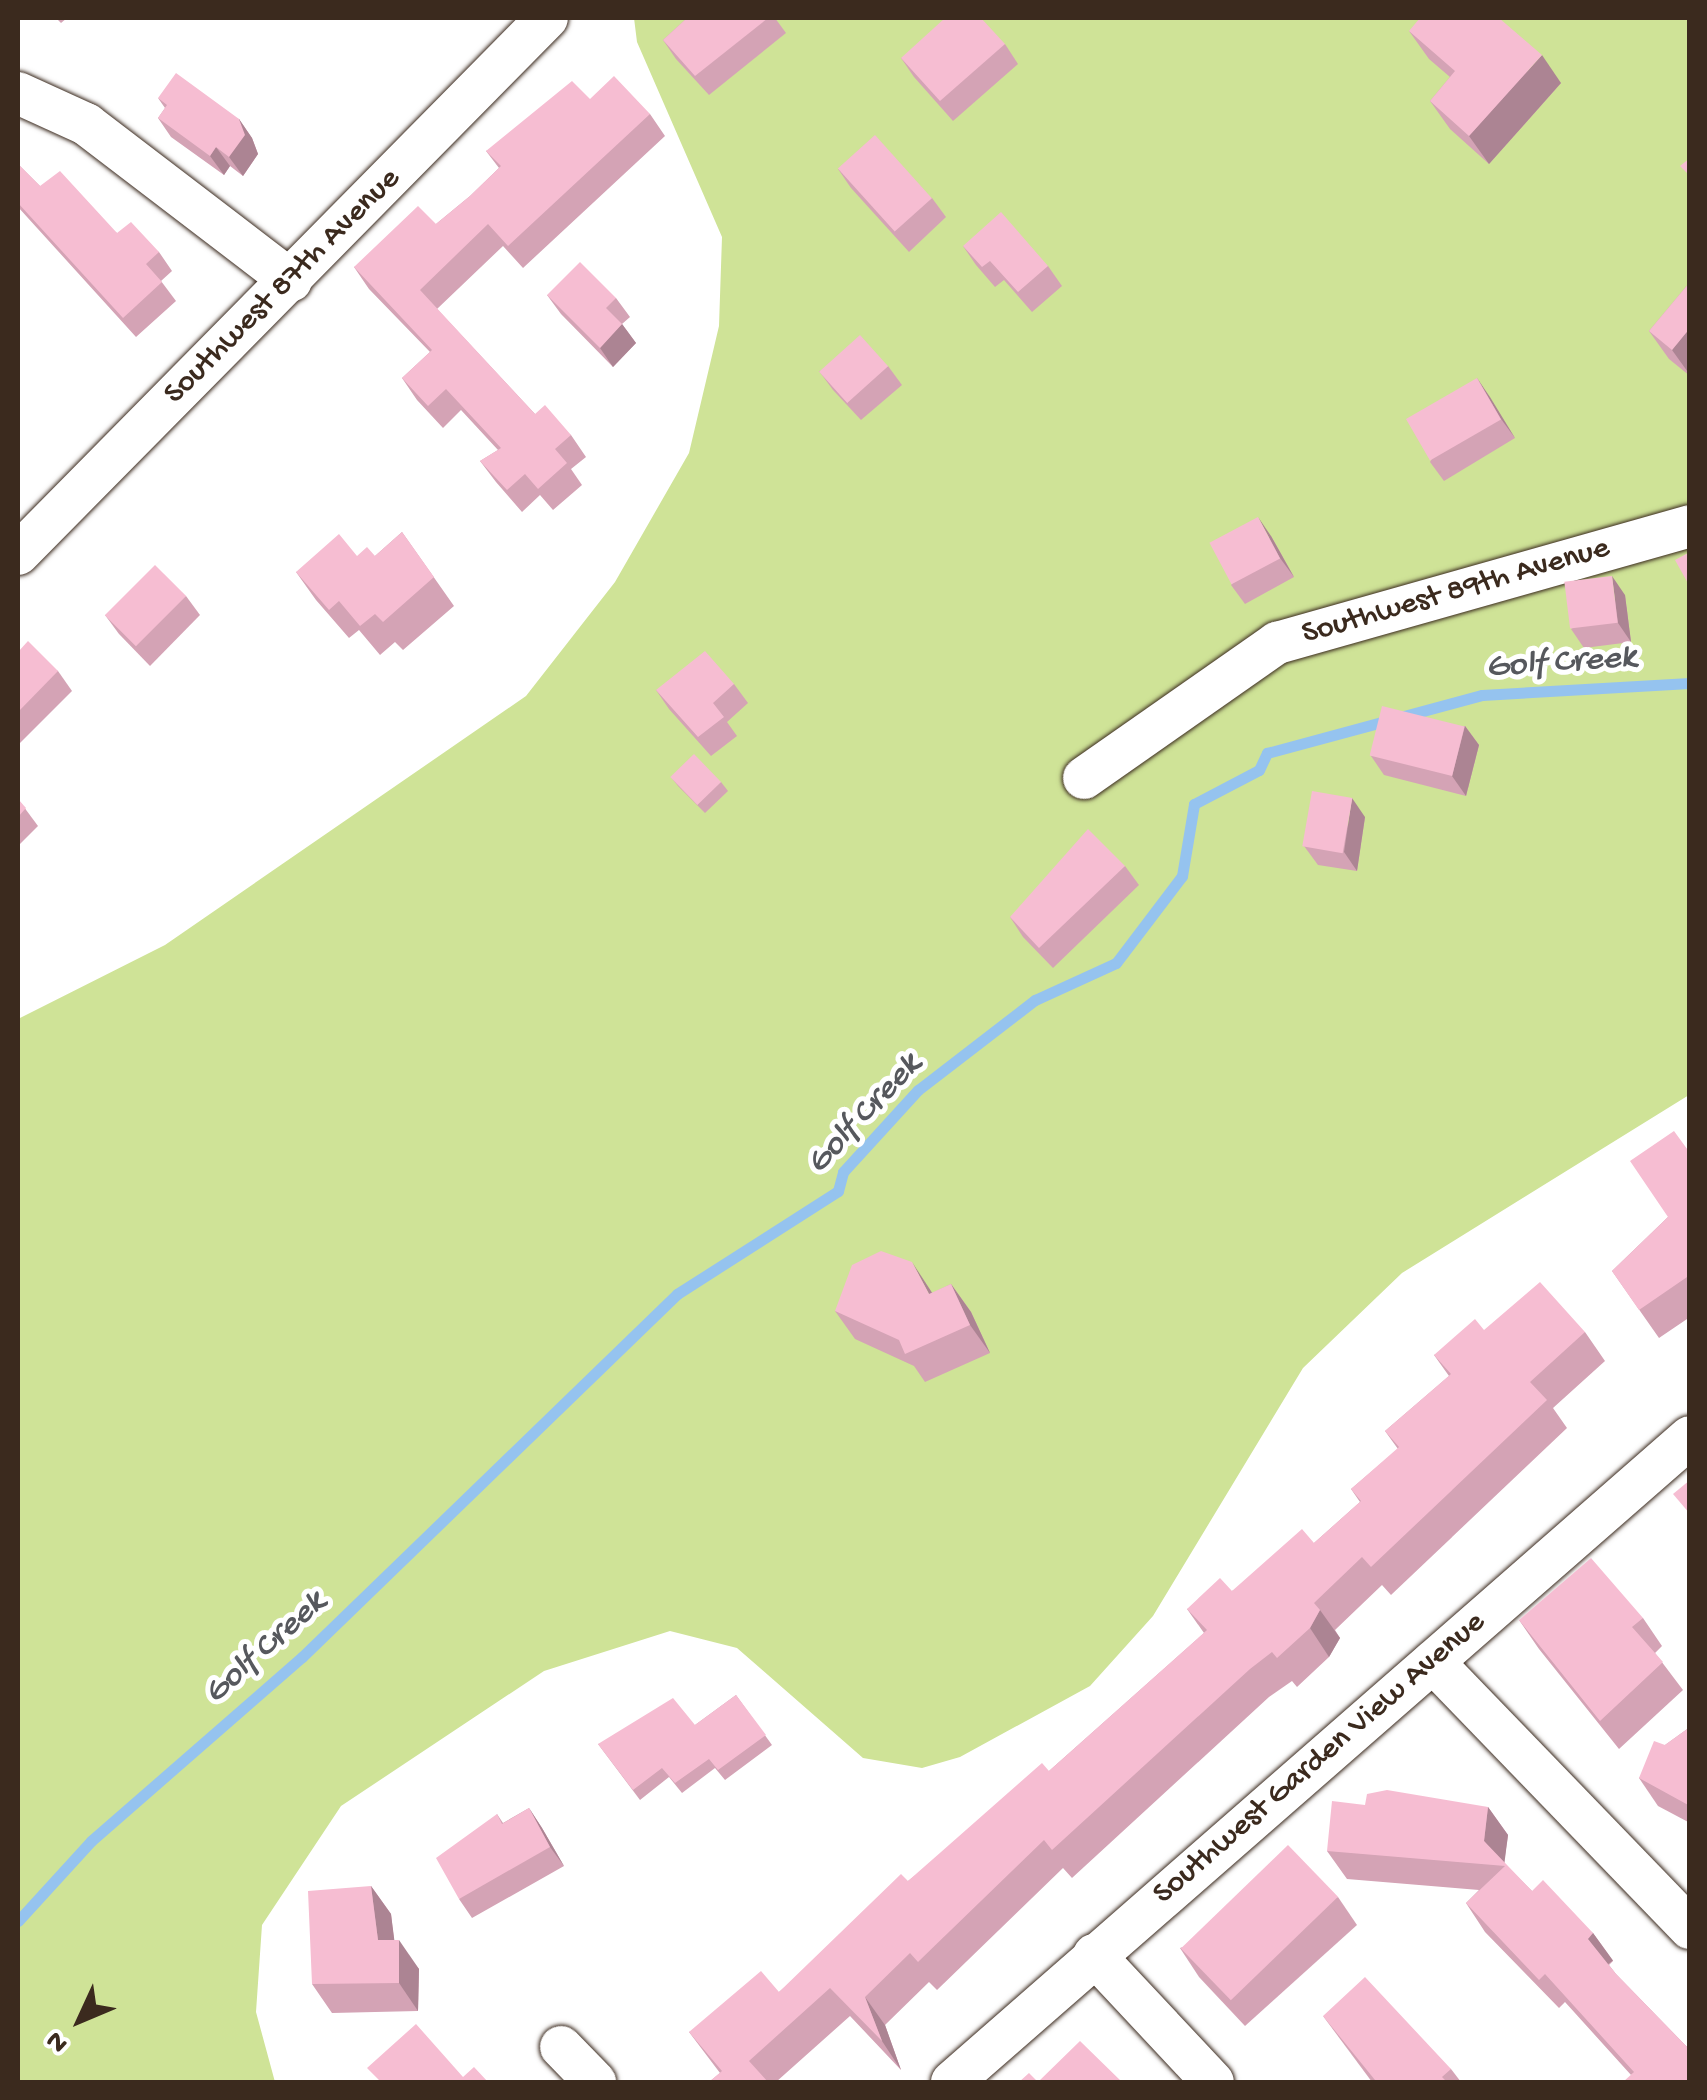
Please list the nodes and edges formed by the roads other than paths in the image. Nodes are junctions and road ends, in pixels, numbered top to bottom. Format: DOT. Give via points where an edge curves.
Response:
graph roads {
  1 [pos="547,18"];
  2 [pos="18,93"];
  3 [pos="291,281"];
  4 [pos="1690,526"];
  5 [pos="18,554"];
  6 [pos="1084,778"];
  7 [pos="1690,1436"];
  8 [pos="1433,1662"];
  9 [pos="1690,1928"];
  10 [pos="1094,1955"];
  11 [pos="562,2047"];
  12 [pos="595,2082"];
  13 [pos="952,2082"];
  14 [pos="1214,2082"];
  1 -- 3 [label="street, Southwest 87th Avenue"];
  2 -- 3 [label="street" via="86,124"];
  3 -- 5 [label="street, Southwest 87th Avenue"];
  4 -- 6 [label="street, Southwest 89th Avenue" via="1277,643"];
  7 -- 8 [label="street, Southwest Garden View Avenue"];
  8 -- 9 [label="street"];
  8 -- 10 [label="street, Southwest Garden View Avenue"];
  10 -- 13 [label="street, Southwest Garden View Avenue"];
  10 -- 14 [label="street"];
  11 -- 12 [label="street"];
}
